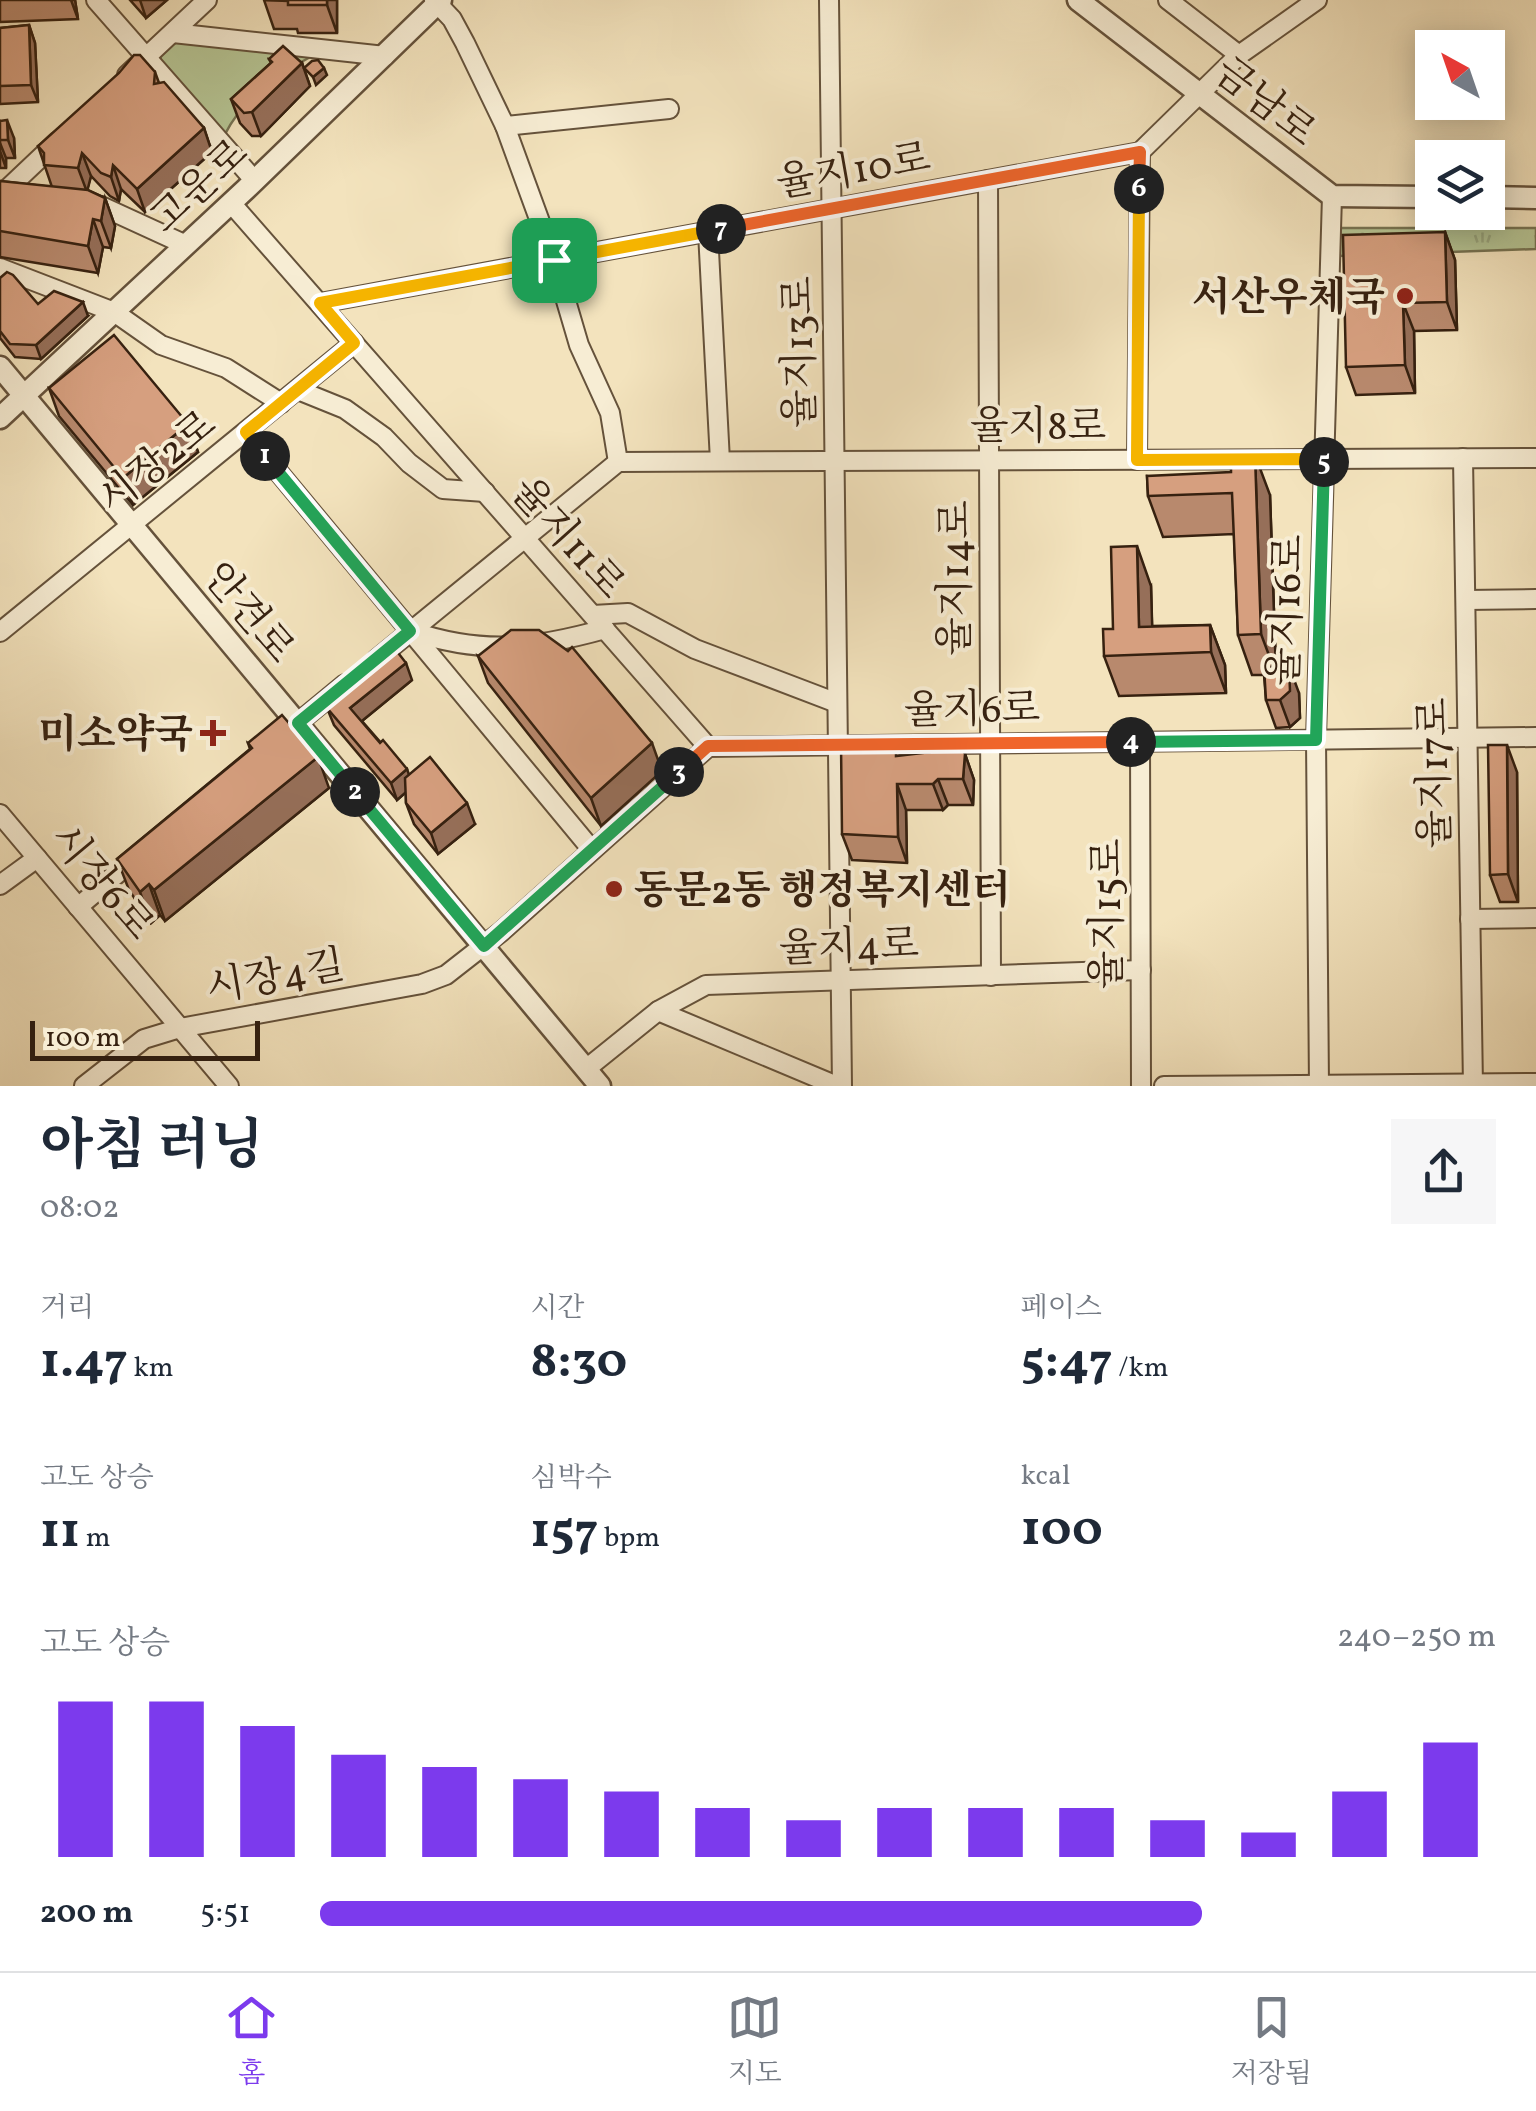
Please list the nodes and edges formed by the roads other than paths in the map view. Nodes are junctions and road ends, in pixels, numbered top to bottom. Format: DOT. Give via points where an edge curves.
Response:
graph roads {
  1 [pos="96,0"];
  2 [pos="207,0"];
  3 [pos="829,0"];
  4 [pos="1078,0"];
  5 [pos="1168,0"];
  6 [pos="1317,0"];
  7 [pos="437,1"];
  8 [pos="173,32"];
  9 [pos="1239,55"];
  10 [pos="385,56"];
  11 [pos="146,58"];
  12 [pos="119,83"];
  13 [pos="1200,94"];
  14 [pos="669,109"];
  15 [pos="506,126"];
  16 [pos="65,134"];
  17 [pos="1140,152"];
  18 [pos="988,180"];
  19 [pos="255,181"];
  20 [pos="0,196"];
  21 [pos="1332,196"];
  22 [pos="1415,197"];
  23 [pos="28,198"];
  24 [pos="1505,198"];
  25 [pos="1536,198"];
  26 [pos="64,202"];
  27 [pos="231,203"];
  28 [pos="832,209"];
  29 [pos="708,232"];
  30 [pos="186,245"];
  31 [pos="554,260"];
  32 [pos="0,268"];
  33 [pos="320,303"];
  34 [pos="114,312"];
  35 [pos="354,343"];
  36 [pos="0,367"];
  37 [pos="298,390"];
  38 [pos="24,396"];
  39 [pos="281,403"];
  40 [pos="0,418"];
  41 [pos="246,432"];
  42 [pos="1464,458"];
  43 [pos="1536,458"];
  44 [pos="1324,459"];
  45 [pos="989,460"];
  46 [pos="1137,460"];
  47 [pos="720,461"];
  48 [pos="834,461"];
  49 [pos="618,462"];
  50 [pos="485,492"];
  51 [pos="132,525"];
  52 [pos="525,537"];
  53 [pos="1466,600"];
  54 [pos="1536,600"];
  55 [pos="599,622"];
  56 [pos="410,631"];
  57 [pos="0,632"];
  58 [pos="837,704"];
  59 [pos="298,723"];
  60 [pos="1536,737"];
  61 [pos="1468,738"];
  62 [pos="1316,740"];
  63 [pos="1140,742"];
  64 [pos="990,743"];
  65 [pos="271,745"];
  66 [pos="838,745"];
  67 [pos="708,746"];
  68 [pos="0,814"];
  69 [pos="151,846"];
  70 [pos="592,850"];
  71 [pos="38,858"];
  72 [pos="0,886"];
  73 [pos="78,907"];
  74 [pos="1536,918"];
  75 [pos="1470,919"];
  76 [pos="484,946"];
  77 [pos="1141,970"];
  78 [pos="991,976"];
  79 [pos="840,980"];
  80 [pos="658,1011"];
  81 [pos="180,1028"];
  82 [pos="586,1069"];
  83 [pos="1536,1083"];
  84 [pos="1473,1085"];
  85 [pos="84,1086"];
  86 [pos="228,1086"];
  87 [pos="600,1086"];
  88 [pos="839,1086"];
  89 [pos="1141,1086"];
  90 [pos="1164,1086"];
  91 [pos="1212,1086"];
  92 [pos="1319,1086"];
  1 -- 11 [label="street"];
  2 -- 8 [label="street"];
  3 -- 28 [label="street, 율지13로"];
  4 -- 13 [label="street, 금남로"];
  5 -- 9 [label="street"];
  6 -- 9 [label="street"];
  7 -- 10 [label="street, 고운로"];
  7 -- 15 [label="street" via="466,42"];
  8 -- 10 [label="street"];
  8 -- 11 [label="street"];
  9 -- 13 [label="street"];
  10 -- 19 [label="street, 고운로"];
  11 -- 12 [label="street"];
  11 -- 19 [label="street"];
  13 -- 17 [label="street"];
  13 -- 21 [label="street, 금남로"];
  14 -- 15 [label="street"];
  15 -- 31 [label="street"];
  16 -- 20 [label="street"];
  17 -- 18 [label="street, 율지10로"];
  17 -- 46 [label="street"];
  18 -- 28 [label="street, 율지10로"];
  18 -- 45 [label="street, 율지14로"];
  19 -- 27 [label="street, 고운로"];
  20 -- 23 [label="street"];
  21 -- 22 [label="street, 금남로"];
  21 -- 44 [label="street, 율지16로"];
  24 -- 25 [label="street"];
  26 -- 30 [label="street" via="101,206"];
  27 -- 30 [label="street, 고운로"];
  27 -- 33 [label="street"];
  28 -- 29 [label="street, 율지10로"];
  28 -- 48 [label="street, 율지13로"];
  29 -- 31 [label="street, 율지10로"];
  29 -- 47 [label="street"];
  30 -- 34 [label="street, 고운로"];
  31 -- 33 [label="street, 율지10로"];
  31 -- 49 [label="street" via="579,345 610,413"];
  32 -- 34 [label="street"];
  33 -- 35 [label="street"];
  34 -- 38 [label="street, 고운로"];
  34 -- 39 [label="street" via="161,345 226,368"];
  35 -- 37 [label="street, 시장2로"];
  35 -- 50 [label="street"];
  36 -- 38 [label="street, 안견로"];
  37 -- 39 [label="street, 시장2로"];
  37 -- 50 [label="street, 율지11로" via="346,409 443,488"];
  38 -- 40 [label="street, 고운로"];
  38 -- 51 [label="street, 안견로"];
  39 -- 41 [label="street, 시장2로"];
  41 -- 51 [label="street, 시장2로"];
  41 -- 56 [label="street"];
  42 -- 43 [label="street, 율지8로"];
  42 -- 44 [label="street, 율지8로"];
  42 -- 53 [label="street, 율지17로"];
  44 -- 46 [label="street, 율지8로"];
  44 -- 62 [label="street, 율지16로"];
  45 -- 46 [label="street, 율지8로"];
  45 -- 48 [label="street, 율지8로"];
  45 -- 64 [label="street, 율지14로"];
  47 -- 48 [label="street, 율지8로"];
  47 -- 49 [label="street, 율지8로"];
  48 -- 58 [label="street, 율지13로"];
  49 -- 52 [label="street"];
  50 -- 52 [label="street, 율지11로"];
  51 -- 57 [label="street, 시장2로"];
  51 -- 59 [label="street, 안견로"];
  52 -- 55 [label="street, 율지11로"];
  52 -- 56 [label="street"];
  53 -- 54 [label="street"];
  53 -- 61 [label="street, 율지17로"];
  55 -- 56 [label="street" via="544,645 506,648"];
  55 -- 58 [label="street" via="628,613 695,649"];
  55 -- 67 [label="street, 율지11로"];
  56 -- 59 [label="street"];
  56 -- 70 [label="street"];
  58 -- 66 [label="street, 율지13로"];
  59 -- 65 [label="street"];
  59 -- 76 [label="street, 안견로"];
  60 -- 61 [label="street, 율지6로"];
  61 -- 62 [label="street, 율지6로"];
  61 -- 75 [label="street, 율지17로"];
  62 -- 63 [label="street, 율지6로"];
  62 -- 92 [label="street, 율지16로"];
  63 -- 64 [label="street, 율지6로"];
  63 -- 77 [label="street, 율지15로"];
  64 -- 66 [label="street, 율지6로"];
  64 -- 78 [label="street, 율지14로"];
  66 -- 67 [label="street, 율지6로"];
  66 -- 79 [label="street, 율지13로"];
  67 -- 70 [label="street"];
  68 -- 71 [label="street, 시장6로"];
  69 -- 73 [label="street"];
  70 -- 76 [label="street"];
  71 -- 72 [label="street"];
  71 -- 73 [label="street, 시장6로"];
  73 -- 81 [label="street, 시장6로"];
  74 -- 75 [label="street"];
  75 -- 84 [label="street, 율지17로"];
  76 -- 81 [label="street, 시장4길" via="431,982"];
  76 -- 82 [label="street, 안견로"];
  77 -- 78 [label="street, 율지4로"];
  77 -- 89 [label="street, 율지15로"];
  78 -- 79 [label="street, 율지4로"];
  79 -- 80 [label="street, 율지4로" via="706,985"];
  79 -- 88 [label="street, 율지13로"];
  80 -- 82 [label="street, 율지4로"];
  80 -- 88 [label="street, 율지13로"];
  81 -- 85 [label="street, 시장4길" via="144,1040"];
  81 -- 86 [label="street, 시장6로"];
  82 -- 87 [label="street, 안견로"];
  83 -- 84 [label="street"];
  84 -- 92 [label="street"];
  90 -- 91 [label="street"];
  91 -- 92 [label="street"];
}
